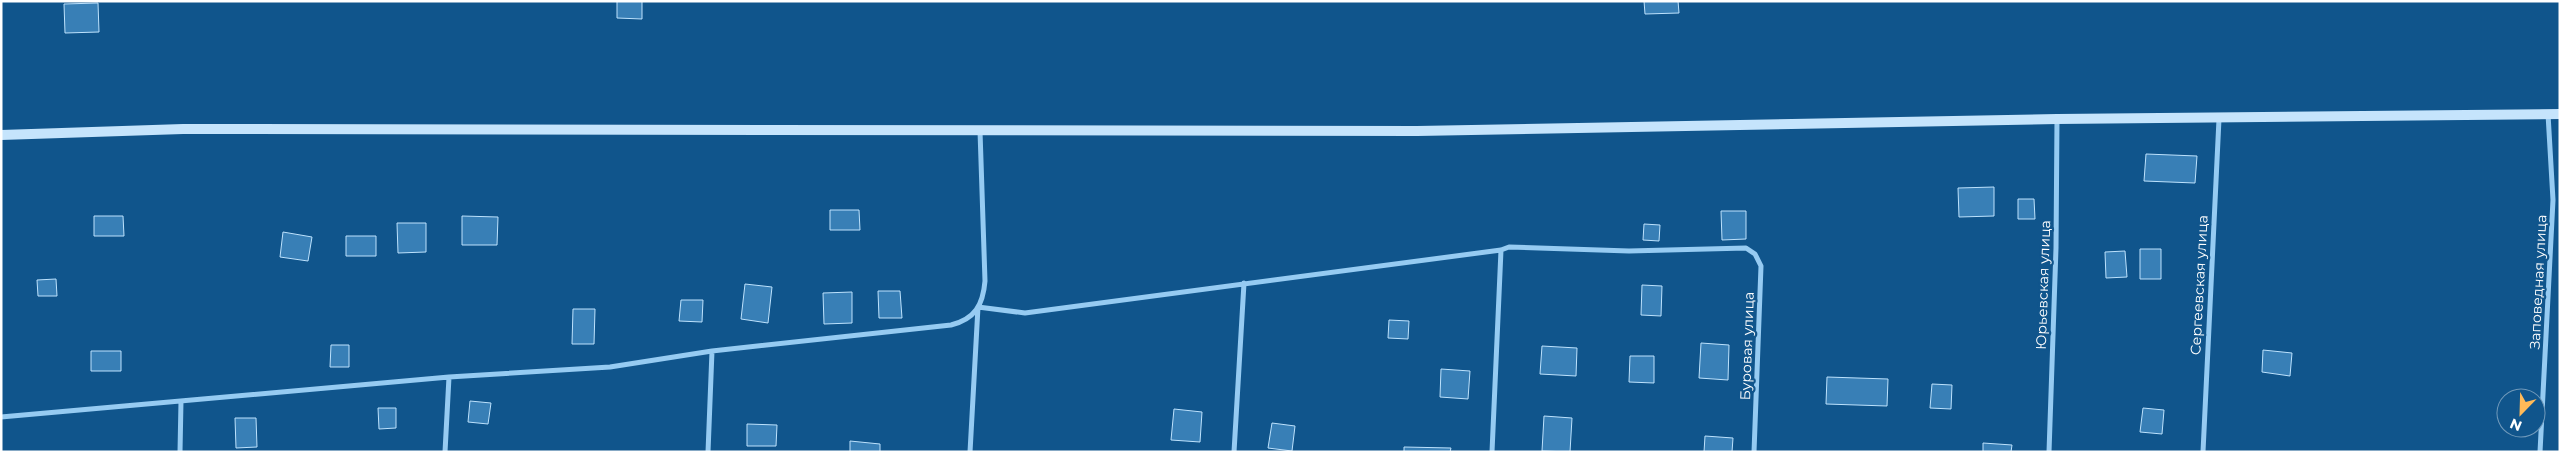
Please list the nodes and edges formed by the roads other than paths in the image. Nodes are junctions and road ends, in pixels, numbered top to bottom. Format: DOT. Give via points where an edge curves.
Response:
graph roads {
  1 [pos="2548,114"];
  2 [pos="2560,114"];
  3 [pos="2057,119"];
  4 [pos="2219,119"];
  5 [pos="980,131"];
  6 [pos="1,136"];
  7 [pos="1501,250"];
  8 [pos="1244,284"];
  9 [pos="978,307"];
  10 [pos="712,351"];
  11 [pos="449,378"];
  12 [pos="181,401"];
  13 [pos="1,417"];
  14 [pos="180,452"];
  15 [pos="445,452"];
  16 [pos="708,452"];
  17 [pos="970,452"];
  18 [pos="1234,452"];
  19 [pos="1492,452"];
  20 [pos="1754,452"];
  21 [pos="2048,452"];
  22 [pos="2203,452"];
  23 [pos="2540,452"];
  1 -- 2 [label="main road"];
  1 -- 4 [label="main road"];
  1 -- 23 [label="street, Заповедная улица" via="2553,200"];
  3 -- 4 [label="main road"];
  3 -- 5 [label="main road" via="1417,131"];
  3 -- 21 [label="street, Юрьевская улица"];
  4 -- 22 [label="street, Сергеевская улица"];
  5 -- 6 [label="main road" via="183,129"];
  5 -- 9 [label="street" via="985,281 983,299"];
  7 -- 8 [label="street"];
  7 -- 19 [label="street"];
  7 -- 20 [label="street, Буровая улица" via="1509,247 1629,251 1746,248 1755,254 1761,266"];
  8 -- 9 [label="street" via="1025,313"];
  8 -- 18 [label="street"];
  9 -- 10 [label="street" via="967,321 951,325"];
  9 -- 17 [label="street"];
  10 -- 11 [label="street" via="610,367"];
  10 -- 16 [label="street"];
  11 -- 12 [label="street"];
  11 -- 15 [label="street"];
  12 -- 13 [label="street"];
  12 -- 14 [label="street"];
}
